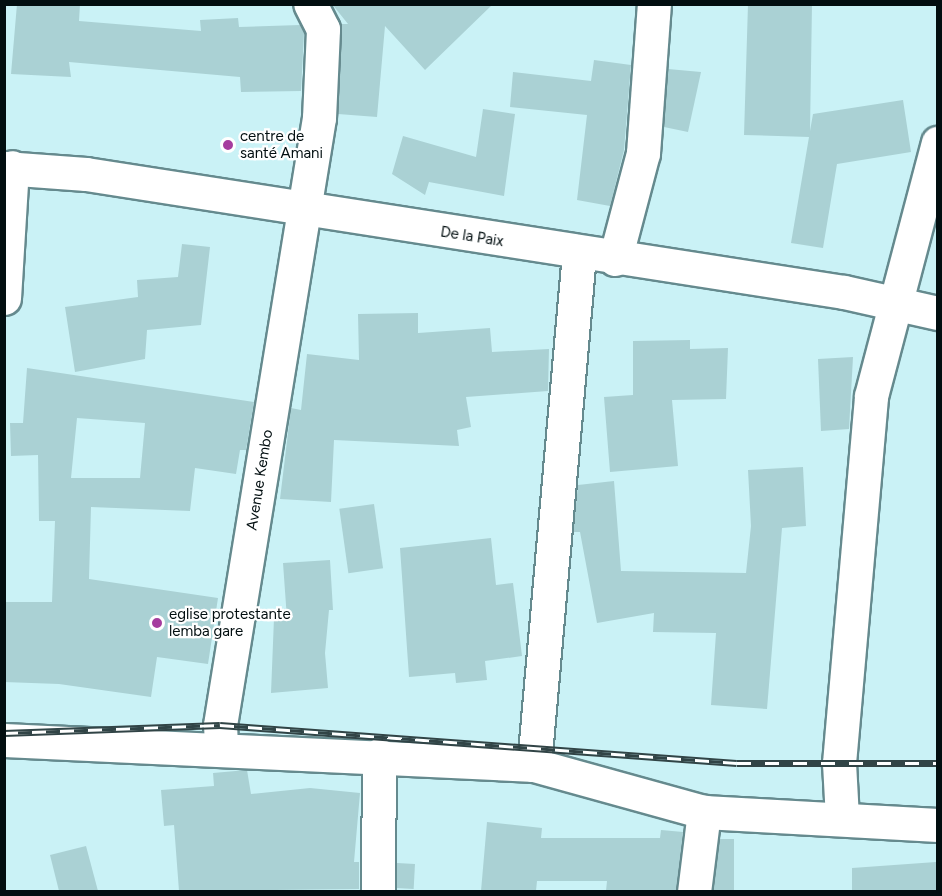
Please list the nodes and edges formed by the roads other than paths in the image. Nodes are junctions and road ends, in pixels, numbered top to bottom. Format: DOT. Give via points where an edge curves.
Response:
graph roads {
  1 [pos="310,4"];
  2 [pos="654,4"];
  3 [pos="938,143"];
  4 [pos="8,167"];
  5 [pos="304,210"];
  6 [pos="579,254"];
  7 [pos="615,259"];
  8 [pos="4,298"];
  9 [pos="892,302"];
  10 [pos="938,313"];
  11 [pos="4,740"];
  12 [pos="221,750"];
  13 [pos="379,755"];
  14 [pos="534,765"];
  15 [pos="704,812"];
  16 [pos="842,818"];
  17 [pos="938,825"];
  18 [pos="378,891"];
  19 [pos="694,891"];
  1 -- 5 [label="street, Avenue Kembo" via="323,29 322,64"];
  2 -- 7 [label="street" via="643,153"];
  3 -- 9 [label="street"];
  4 -- 5 [label="street, De la Paix" via="86,174"];
  4 -- 8 [label="street"];
  5 -- 6 [label="street, De la Paix"];
  5 -- 12 [label="street, Avenue Kembo" via="220,725"];
  6 -- 7 [label="street, De la Paix"];
  6 -- 14 [label="street"];
  7 -- 9 [label="street, De la Paix"];
  9 -- 10 [label="street, De la Paix"];
  9 -- 16 [label="street" via="871,396 839,763"];
  11 -- 12 [label="street"];
  12 -- 13 [label="street"];
  13 -- 14 [label="street"];
  13 -- 18 [label="street"];
  14 -- 15 [label="street"];
  15 -- 16 [label="street"];
  15 -- 19 [label="street"];
  16 -- 17 [label="street"];
}
